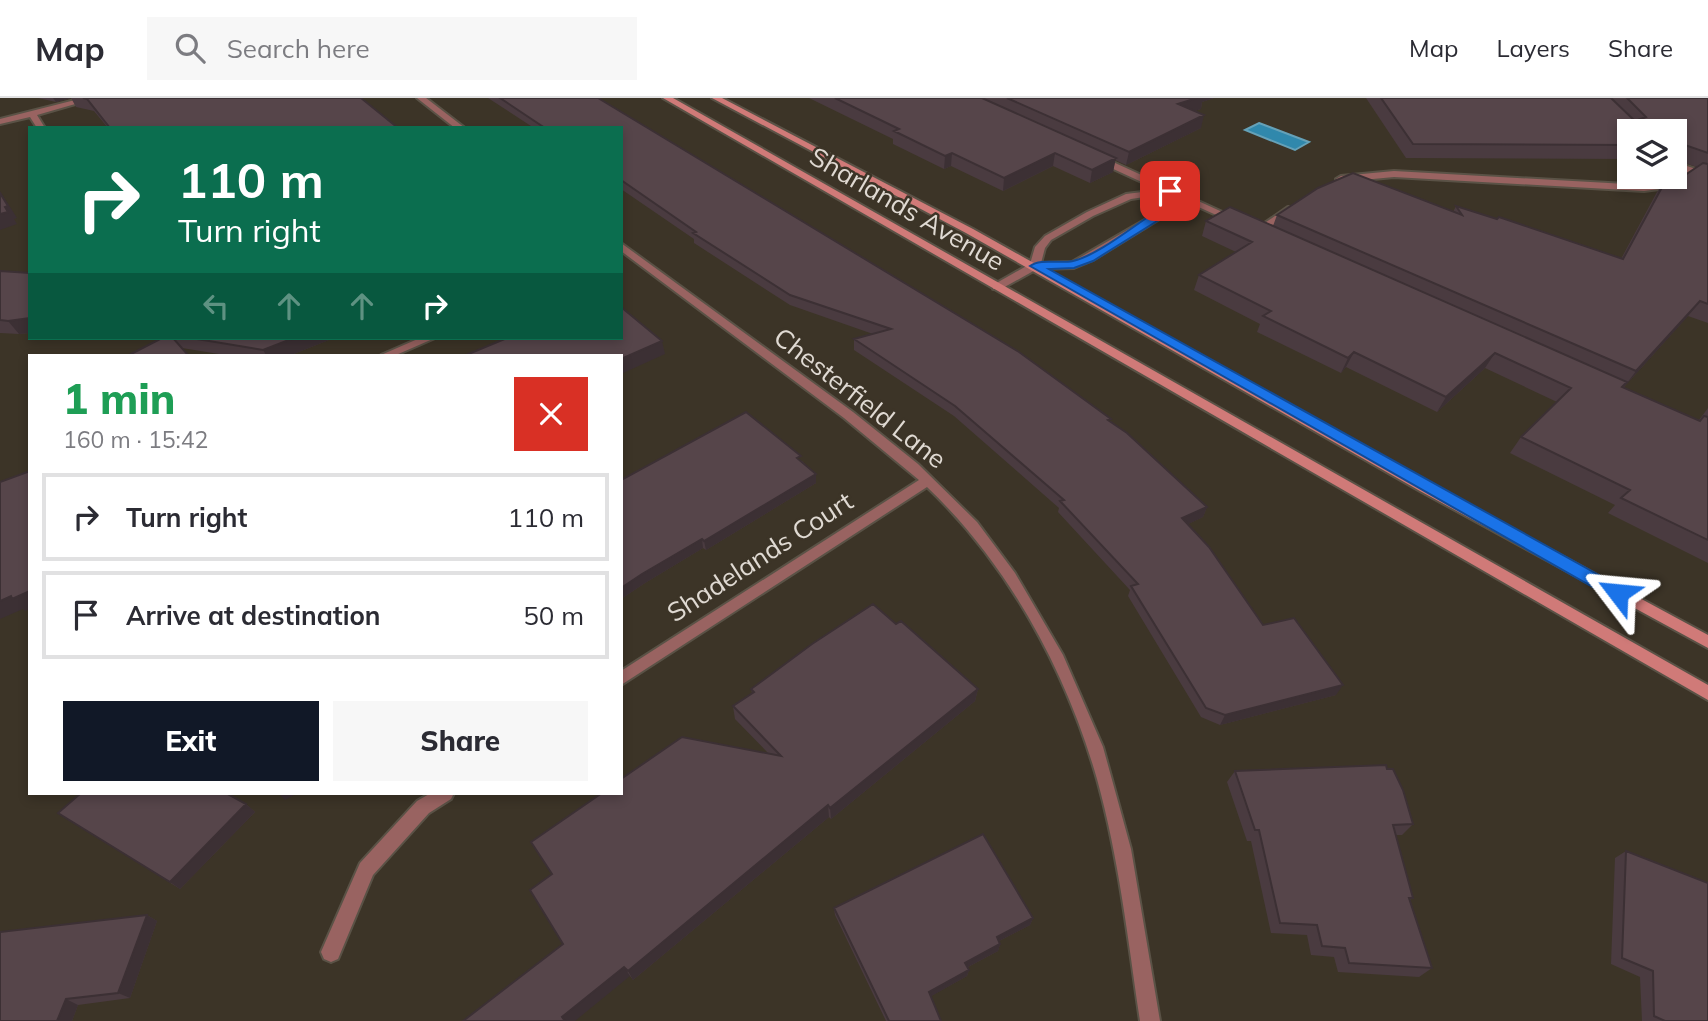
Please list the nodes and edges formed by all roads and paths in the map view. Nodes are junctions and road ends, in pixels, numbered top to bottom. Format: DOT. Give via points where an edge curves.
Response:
graph roads {
  1 [pos="92,98"];
  2 [pos="421,98"];
  3 [pos="667,98"];
  4 [pos="716,98"];
  5 [pos="32,113"];
  6 [pos="0,121"];
  7 [pos="40,126"];
  8 [pos="458,126"];
  9 [pos="1090,155"];
  10 [pos="1687,170"];
  11 [pos="1691,171"];
  12 [pos="1708,176"];
  13 [pos="1328,184"];
  14 [pos="1170,191"];
  15 [pos="1297,205"];
  16 [pos="1259,230"];
  17 [pos="1270,236"];
  18 [pos="624,251"];
  19 [pos="1035,266"];
  20 [pos="997,287"];
  21 [pos="424,340"];
  22 [pos="389,354"];
  23 [pos="928,480"];
  24 [pos="1708,642"];
  25 [pos="623,677"];
  26 [pos="1708,693"];
  27 [pos="442,795"];
  28 [pos="331,952"];
  29 [pos="1150,1021"];
  1 -- 5 [label="street"];
  2 -- 8 [label="street"];
  3 -- 20 [label="main road, Sharlands Avenue"];
  4 -- 19 [label="main road, Sharlands Avenue"];
  5 -- 6 [label="street"];
  5 -- 7 [label="street"];
  9 -- 14 [label="street"];
  10 -- 11 [label="street"];
  11 -- 12 [label="street"];
  11 -- 13 [label="street" via="1671,185 1644,188 1383,174"];
  14 -- 16 [label="street"];
  14 -- 19 [label="street" via="1129,196 1090,214 1048,238"];
  14 -- 19 [label="street" via="1167,207 1158,216 1089,258 1074,265"];
  15 -- 16 [label="street"];
  16 -- 17 [label="street"];
  18 -- 23 [label="street, Chesterfield Lane" via="880,438"];
  19 -- 20 [label="street"];
  19 -- 24 [label="main road, Sharlands Avenue"];
  20 -- 26 [label="main road, Sharlands Avenue"];
  21 -- 22 [label="street"];
  23 -- 25 [label="street, Shadelands Court"];
  23 -- 29 [label="street, Chesterfield Lane" via="972,526 1015,585 1057,657 1094,747 1125,853"];
  27 -- 28 [label="street" via="423,807 366,869"];
}
